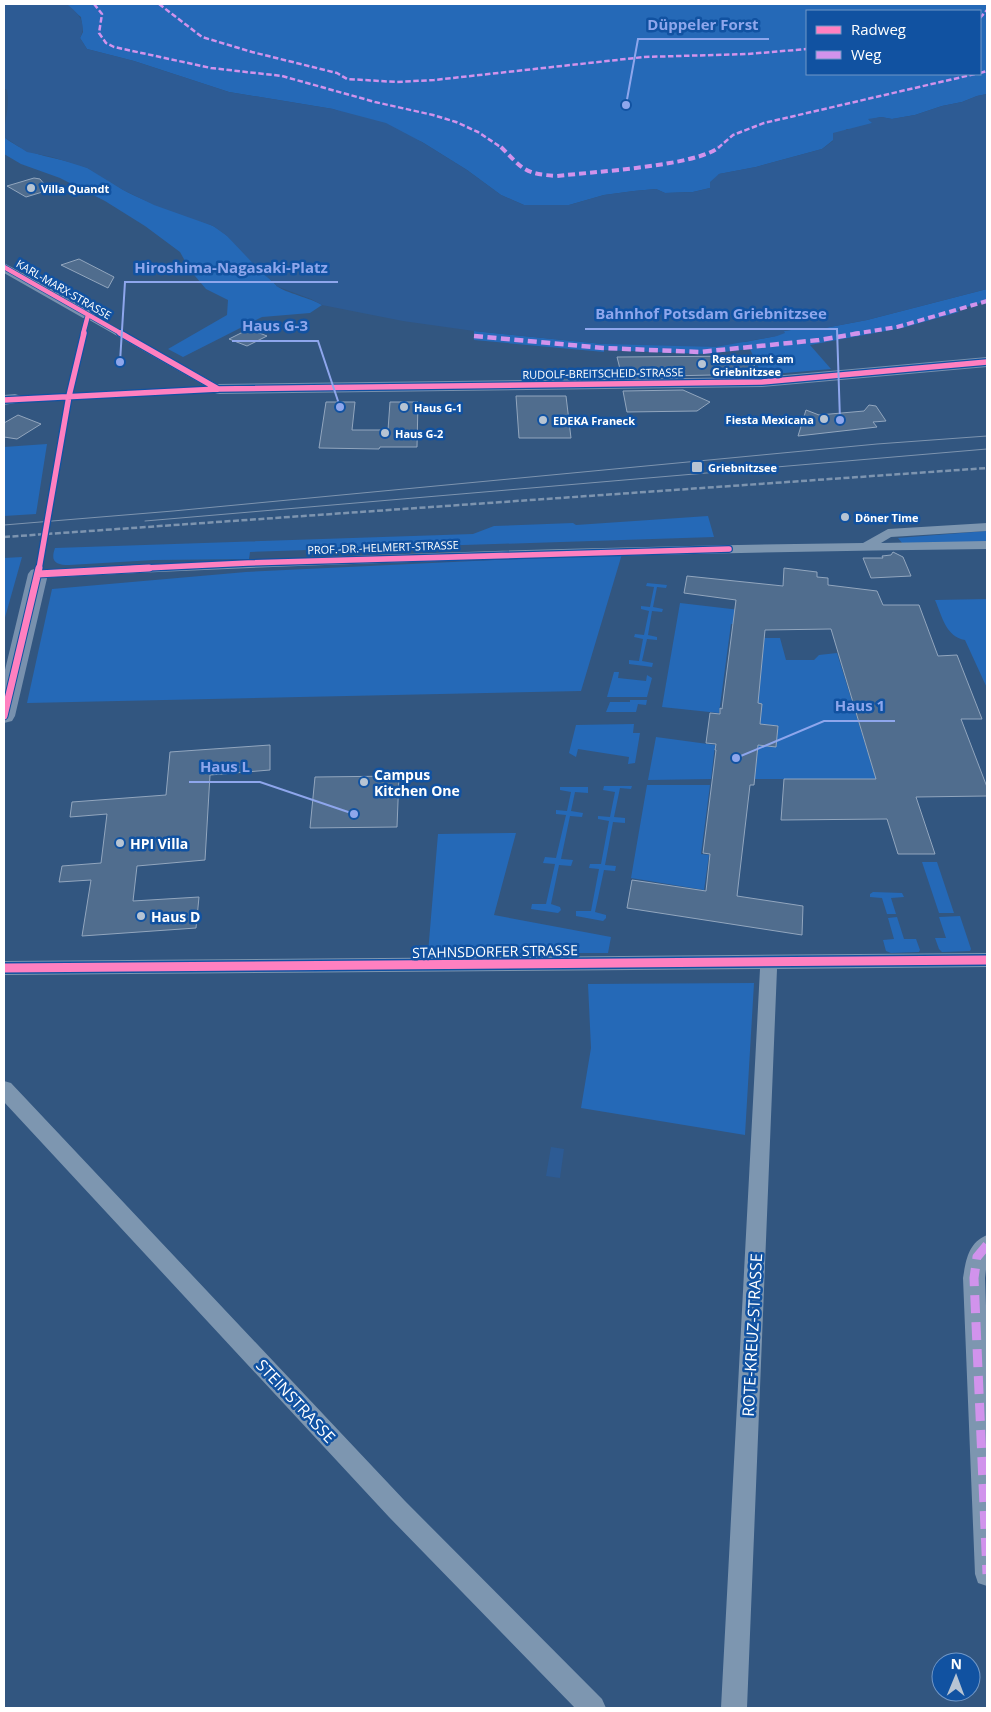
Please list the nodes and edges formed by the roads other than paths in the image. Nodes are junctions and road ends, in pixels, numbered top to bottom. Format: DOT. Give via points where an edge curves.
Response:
graph roads {
  1 [pos="4,268"];
  2 [pos="88,315"];
  3 [pos="987,362"];
  4 [pos="218,389"];
  5 [pos="987,527"];
  6 [pos="987,545"];
  7 [pos="865,547"];
  8 [pos="38,574"];
  9 [pos="4,716"];
  10 [pos="987,960"];
  11 [pos="768,961"];
  12 [pos="4,968"];
  13 [pos="4,1089"];
  14 [pos="987,1245"];
  15 [pos="987,1574"];
  16 [pos="593,1708"];
  17 [pos="734,1708"];
  1 -- 2 [label="street, KARL-MARX-STRASSE"];
  2 -- 4 [label="street, KARL-MARX-STRASSE"];
  3 -- 4 [label="street, RUDOLF-BREITSCHEID-STRASSE" via="762,382"];
  5 -- 7 [label="street" via="888,533"];
  6 -- 7 [label="street, PROF.-DR.-HELMERT-STRASSE"];
  7 -- 8 [label="street, PROF.-DR.-HELMERT-STRASSE" via="682,549 267,562"];
  8 -- 9 [label="street"];
  10 -- 11 [label="street, STAHNSDORFER STRASSE"];
  11 -- 12 [label="street, STAHNSDORFER STRASSE"];
  11 -- 17 [label="street, ROTE-KREUZ-STRASSE"];
  13 -- 16 [label="street, STEINSTRASSE" via="397,1509"];
  14 -- 15 [label="street" via="977,1257 974,1278"];
}
